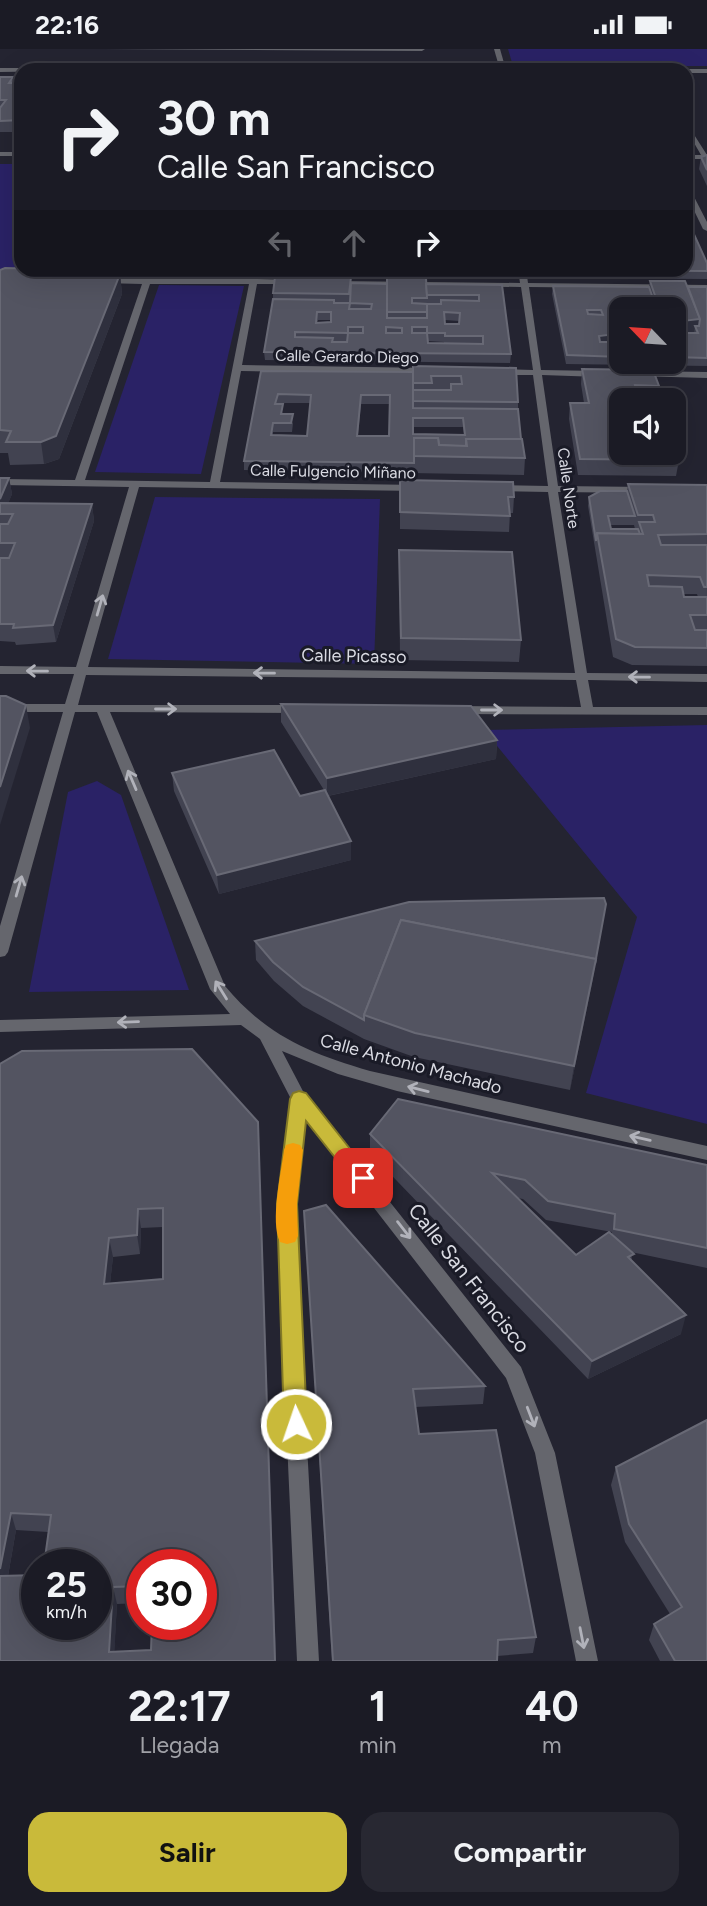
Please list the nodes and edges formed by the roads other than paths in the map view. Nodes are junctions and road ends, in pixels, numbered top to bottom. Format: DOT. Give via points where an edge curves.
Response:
graph roads {
  1 [pos="107,49"];
  2 [pos="422,49"];
  3 [pos="294,50"];
  4 [pos="693,136"];
  5 [pos="706,157"];
  6 [pos="693,201"];
  7 [pos="707,229"];
  8 [pos="148,277"];
  9 [pos="255,277"];
  10 [pos="523,277"];
  11 [pos="93,281"];
  12 [pos="146,282"];
  13 [pos="254,282"];
  14 [pos="308,282"];
  15 [pos="321,282"];
  16 [pos="524,285"];
  17 [pos="707,287"];
  18 [pos="238,368"];
  19 [pos="444,371"];
  20 [pos="485,372"];
  21 [pos="540,372"];
  22 [pos="609,374"];
  23 [pos="686,375"];
  24 [pos="707,375"];
  25 [pos="0,482"];
  26 [pos="79,483"];
  27 [pos="135,484"];
  28 [pos="214,486"];
  29 [pos="430,488"];
  30 [pos="484,488"];
  31 [pos="551,489"];
  32 [pos="655,490"];
  33 [pos="0,670"];
  34 [pos="82,671"];
  35 [pos="582,676"];
  36 [pos="707,678"];
  37 [pos="0,708"];
  38 [pos="71,708"];
  39 [pos="102,708"];
  40 [pos="310,709"];
  41 [pos="435,710"];
  42 [pos="589,711"];
  43 [pos="707,711"];
  44 [pos="1,944"];
  45 [pos="245,1019"];
  46 [pos="0,1026"];
  47 [pos="266,1035"];
  48 [pos="299,1099"];
  49 [pos="707,1153"];
  50 [pos="308,1661"];
  51 [pos="587,1661"];
  1 -- 3 [label="street"];
  2 -- 3 [label="street"];
  4 -- 5 [label="street"];
  6 -- 7 [label="street"];
  8 -- 12 [label="street"];
  9 -- 13 [label="street"];
  10 -- 16 [label="street, Calle Norte"];
  11 -- 12 [label="street"];
  12 -- 13 [label="street"];
  12 -- 26 [label="street"];
  13 -- 14 [label="street"];
  13 -- 18 [label="street"];
  15 -- 16 [label="street"];
  16 -- 17 [label="street"];
  16 -- 21 [label="street, Calle Norte"];
  18 -- 19 [label="street, Calle Gerardo Diego"];
  18 -- 28 [label="street"];
  20 -- 21 [label="street"];
  21 -- 22 [label="street"];
  21 -- 31 [label="street, Calle Norte"];
  23 -- 24 [label="street"];
  25 -- 26 [label="street, Calle Fulgencio Miñano"];
  26 -- 27 [label="street, Calle Fulgencio Miñano"];
  27 -- 28 [label="street, Calle Fulgencio Miñano"];
  34 -- 27 [label="street, one-way"];
  28 -- 29 [label="street, Calle Fulgencio Miñano"];
  30 -- 31 [label="street"];
  31 -- 32 [label="street"];
  31 -- 35 [label="street, Calle Norte"];
  34 -- 33 [label="street, Calle Picasso, one-way"];
  35 -- 34 [label="street, Calle Picasso, one-way"];
  34 -- 38 [label="street"];
  36 -- 35 [label="street, Calle Picasso, one-way"];
  35 -- 42 [label="street, Calle Norte"];
  37 -- 38 [label="street"];
  38 -- 39 [label="street"];
  44 -- 38 [label="street, one-way"];
  39 -- 40 [label="street, one-way"];
  45 -- 39 [label="street, Calle Antonio Machado, one-way" via="218,989"];
  41 -- 42 [label="street, one-way"];
  42 -- 43 [label="street"];
  45 -- 46 [label="street, one-way"];
  45 -- 47 [label="street, Calle Antonio Machado"];
  47 -- 48 [label="street, Calle San Francisco"];
  49 -- 47 [label="street, Calle Antonio Machado, one-way" via="348,1071"];
  48 -- 50 [label="street" via="287,1204"];
  48 -- 51 [label="street, Calle San Francisco, one-way" via="514,1373 545,1453"];
}
